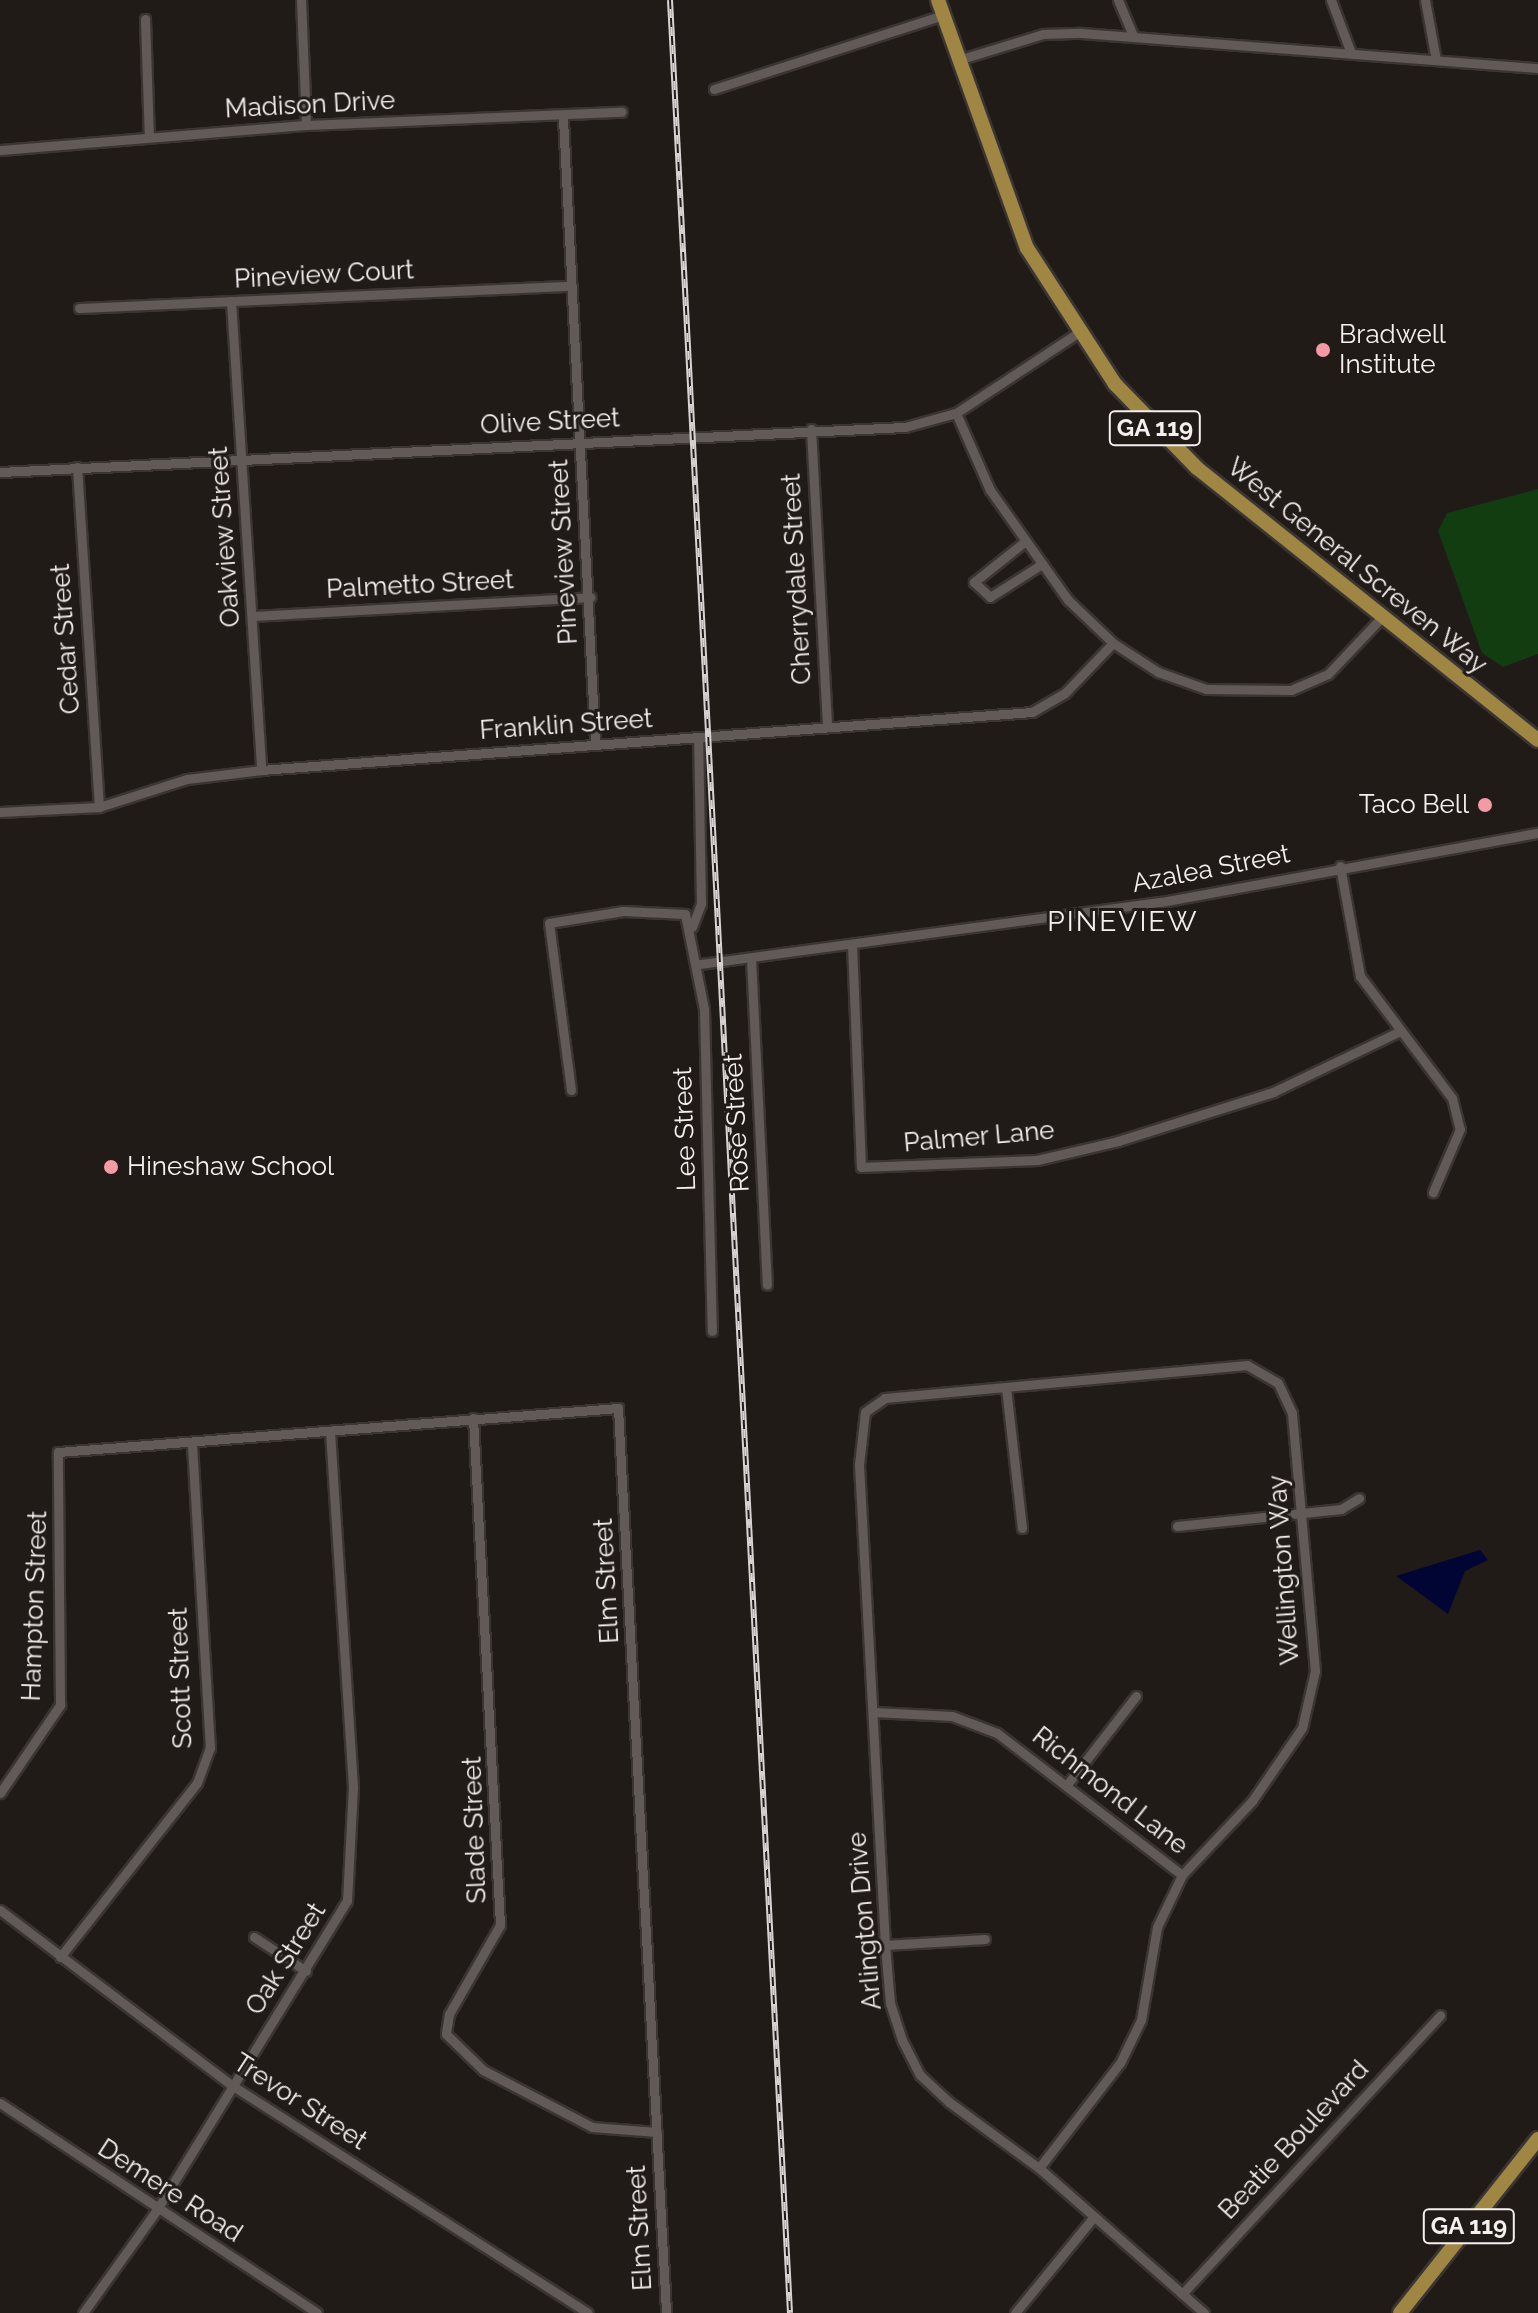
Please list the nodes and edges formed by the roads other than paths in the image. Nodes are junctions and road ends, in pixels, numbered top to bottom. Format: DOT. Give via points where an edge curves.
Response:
graph roads {
  1 [pos="301,0"];
  2 [pos="1118,0"];
  3 [pos="1331,0"];
  4 [pos="1425,0"];
  5 [pos="940,7"];
  6 [pos="145,19"];
  7 [pos="1133,36"];
  8 [pos="1351,53"];
  9 [pos="958,60"];
  10 [pos="1436,60"];
  11 [pos="1538,68"];
  12 [pos="714,89"];
  13 [pos="622,112"];
  14 [pos="563,118"];
  15 [pos="306,125"];
  16 [pos="149,137"];
  17 [pos="0,150"];
  18 [pos="572,286"];
  19 [pos="231,301"];
  20 [pos="79,308"];
  21 [pos="1078,333"];
  22 [pos="956,413"];
  23 [pos="811,429"];
  24 [pos="580,442"];
  25 [pos="242,461"];
  26 [pos="77,467"];
  27 [pos="0,472"];
  28 [pos="1023,543"];
  29 [pos="1042,564"];
  30 [pos="590,597"];
  31 [pos="253,616"];
  32 [pos="1381,618"];
  33 [pos="1113,643"];
  34 [pos="827,727"];
  35 [pos="698,738"];
  36 [pos="1538,740"];
  37 [pos="595,744"];
  38 [pos="261,770"];
  39 [pos="99,807"];
  40 [pos="0,812"];
  41 [pos="1538,833"];
  42 [pos="1340,866"];
  43 [pos="692,927"];
  44 [pos="852,944"];
  45 [pos="751,959"];
  46 [pos="700,964"];
  47 [pos="1398,1032"];
  48 [pos="571,1090"];
  49 [pos="1433,1192"];
  50 [pos="767,1285"];
  51 [pos="712,1331"];
  52 [pos="1006,1388"];
  53 [pos="885,1398"];
  54 [pos="473,1418"];
  55 [pos="330,1431"];
  56 [pos="192,1445"];
  57 [pos="58,1452"];
  58 [pos="1359,1498"];
  59 [pos="1302,1513"];
  60 [pos="1177,1526"];
  61 [pos="1022,1528"];
  62 [pos="1136,1696"];
  63 [pos="874,1712"];
  64 [pos="1066,1786"];
  65 [pos="0,1793"];
  66 [pos="1182,1875"];
  67 [pos="0,1910"];
  68 [pos="254,1937"];
  69 [pos="985,1939"];
  70 [pos="885,1945"];
  71 [pos="60,1957"];
  72 [pos="306,1971"];
  73 [pos="1440,2015"];
  74 [pos="233,2086"];
  75 [pos="0,2103"];
  76 [pos="657,2132"];
  77 [pos="1538,2139"];
  78 [pos="1039,2168"];
  79 [pos="156,2211"];
  80 [pos="1092,2219"];
  81 [pos="1182,2294"];
  82 [pos="83,2313"];
  83 [pos="317,2313"];
  84 [pos="588,2313"];
  85 [pos="666,2313"];
  86 [pos="1015,2313"];
  87 [pos="1204,2313"];
  88 [pos="1400,2313"];
  1 -- 15 [label="street"];
  2 -- 7 [label="street"];
  3 -- 8 [label="street"];
  4 -- 10 [label="street"];
  5 -- 9 [label="main road, West General Screven Way / GA 119"];
  5 -- 12 [label="street"];
  6 -- 16 [label="street"];
  7 -- 8 [label="street"];
  7 -- 9 [label="street" via="1043,34"];
  8 -- 10 [label="street"];
  9 -- 21 [label="main road, West General Screven Way / GA 119" via="1007,201"];
  10 -- 11 [label="street"];
  13 -- 14 [label="street, Madison Drive"];
  14 -- 15 [label="street, Madison Drive"];
  14 -- 18 [label="street, Pineview Street"];
  15 -- 16 [label="street, Madison Drive"];
  16 -- 17 [label="street, Madison Drive"];
  18 -- 19 [label="street, Pineview Court"];
  18 -- 24 [label="street, Pineview Street"];
  19 -- 20 [label="street, Pineview Court"];
  19 -- 25 [label="street, Oakview Street"];
  21 -- 22 [label="street, Olive Street"];
  21 -- 32 [label="main road, West General Screven Way / GA 119" via="1180,453"];
  22 -- 23 [label="street, Olive Street" via="905,427"];
  22 -- 28 [label="street" via="990,490"];
  23 -- 24 [label="street, Olive Street"];
  23 -- 34 [label="street, Cherrydale Street"];
  24 -- 25 [label="street, Olive Street"];
  24 -- 30 [label="street, Pineview Street"];
  25 -- 26 [label="street, Olive Street"];
  25 -- 31 [label="street, Oakview Street"];
  26 -- 27 [label="street, Olive Street"];
  26 -- 39 [label="street, Cedar Street"];
  28 -- 29 [label="street"];
  28 -- 29 [label="street" via="974,582 990,597"];
  29 -- 33 [label="street"];
  30 -- 31 [label="street, Palmetto Street"];
  30 -- 37 [label="street, Pineview Street"];
  31 -- 38 [label="street, Oakview Street"];
  32 -- 33 [label="street" via="1328,674 1278,692 1189,685"];
  32 -- 36 [label="main road, West General Screven Way / GA 119"];
  33 -- 34 [label="street, Franklin Street" via="1065,693 1032,712"];
  34 -- 35 [label="street, Franklin Street"];
  35 -- 37 [label="street, Franklin Street"];
  35 -- 43 [label="street, Lee Street" via="702,890"];
  37 -- 38 [label="street, Franklin Street"];
  38 -- 39 [label="street, Franklin Street" via="187,779"];
  39 -- 40 [label="street, Franklin Street"];
  41 -- 42 [label="street, Azalea Street"];
  42 -- 44 [label="street, Azalea Street" via="1161,902"];
  42 -- 47 [label="street" via="1360,976"];
  43 -- 46 [label="street, Lee Street"];
  43 -- 48 [label="street" via="685,914 666,909 549,923"];
  44 -- 45 [label="street, Azalea Street"];
  44 -- 47 [label="street, Palmer Lane" via="861,1167 1037,1160 1118,1141 1273,1092"];
  45 -- 46 [label="street, Azalea Street"];
  45 -- 50 [label="street, Rose Street"];
  46 -- 51 [label="street, Lee Street"];
  47 -- 49 [label="street" via="1442,1077 1460,1129"];
  52 -- 53 [label="street, Wellington Way"];
  52 -- 59 [label="street, Wellington Way" via="1247,1365 1278,1383 1292,1413"];
  52 -- 61 [label="street"];
  53 -- 63 [label="street, Arlington Drive" via="865,1412 859,1465"];
  54 -- 55 [label="street, Elm Street"];
  54 -- 76 [label="street, Slade Street" via="500,1925 449,2014 446,2034 483,2070 592,2127"];
  54 -- 76 [label="street, Elm Street" via="618,1408"];
  55 -- 56 [label="street, Elm Street"];
  55 -- 72 [label="street, Oak Street" via="354,1862 347,1901"];
  56 -- 57 [label="street, Elm Street"];
  56 -- 71 [label="street, Scott Street" via="210,1748 197,1783"];
  57 -- 65 [label="street, Hampton Street" via="60,1705"];
  58 -- 59 [label="street"];
  59 -- 60 [label="street"];
  59 -- 66 [label="street, Wellington Way" via="1315,1671 1302,1728 1252,1801"];
  62 -- 64 [label="street"];
  63 -- 64 [label="street, Richmond Lane" via="928,1712 975,1724 1032,1754"];
  63 -- 70 [label="street, Arlington Drive"];
  64 -- 66 [label="street, Richmond Lane"];
  66 -- 78 [label="street, Wellington Way" via="1157,1927 1141,2020 1120,2063"];
  67 -- 71 [label="street, Trevor Street"];
  68 -- 72 [label="street"];
  69 -- 70 [label="street"];
  70 -- 78 [label="street, Arlington Drive" via="890,2003 920,2075"];
  71 -- 74 [label="street, Trevor Street"];
  72 -- 74 [label="street, Oak Street"];
  73 -- 81 [label="street, Beatie Boulevard"];
  74 -- 79 [label="street, Oak Street"];
  74 -- 84 [label="street, Trevor Street"];
  75 -- 79 [label="street, Demere Road"];
  76 -- 85 [label="street, Elm Street"];
  77 -- 88 [label="main road, GA 119"];
  78 -- 80 [label="street, Arlington Drive"];
  79 -- 82 [label="street, Oak Street"];
  79 -- 83 [label="street, Demere Road"];
  80 -- 81 [label="street, Arlington Drive"];
  80 -- 86 [label="street"];
  81 -- 87 [label="street, Arlington Drive"];
}
